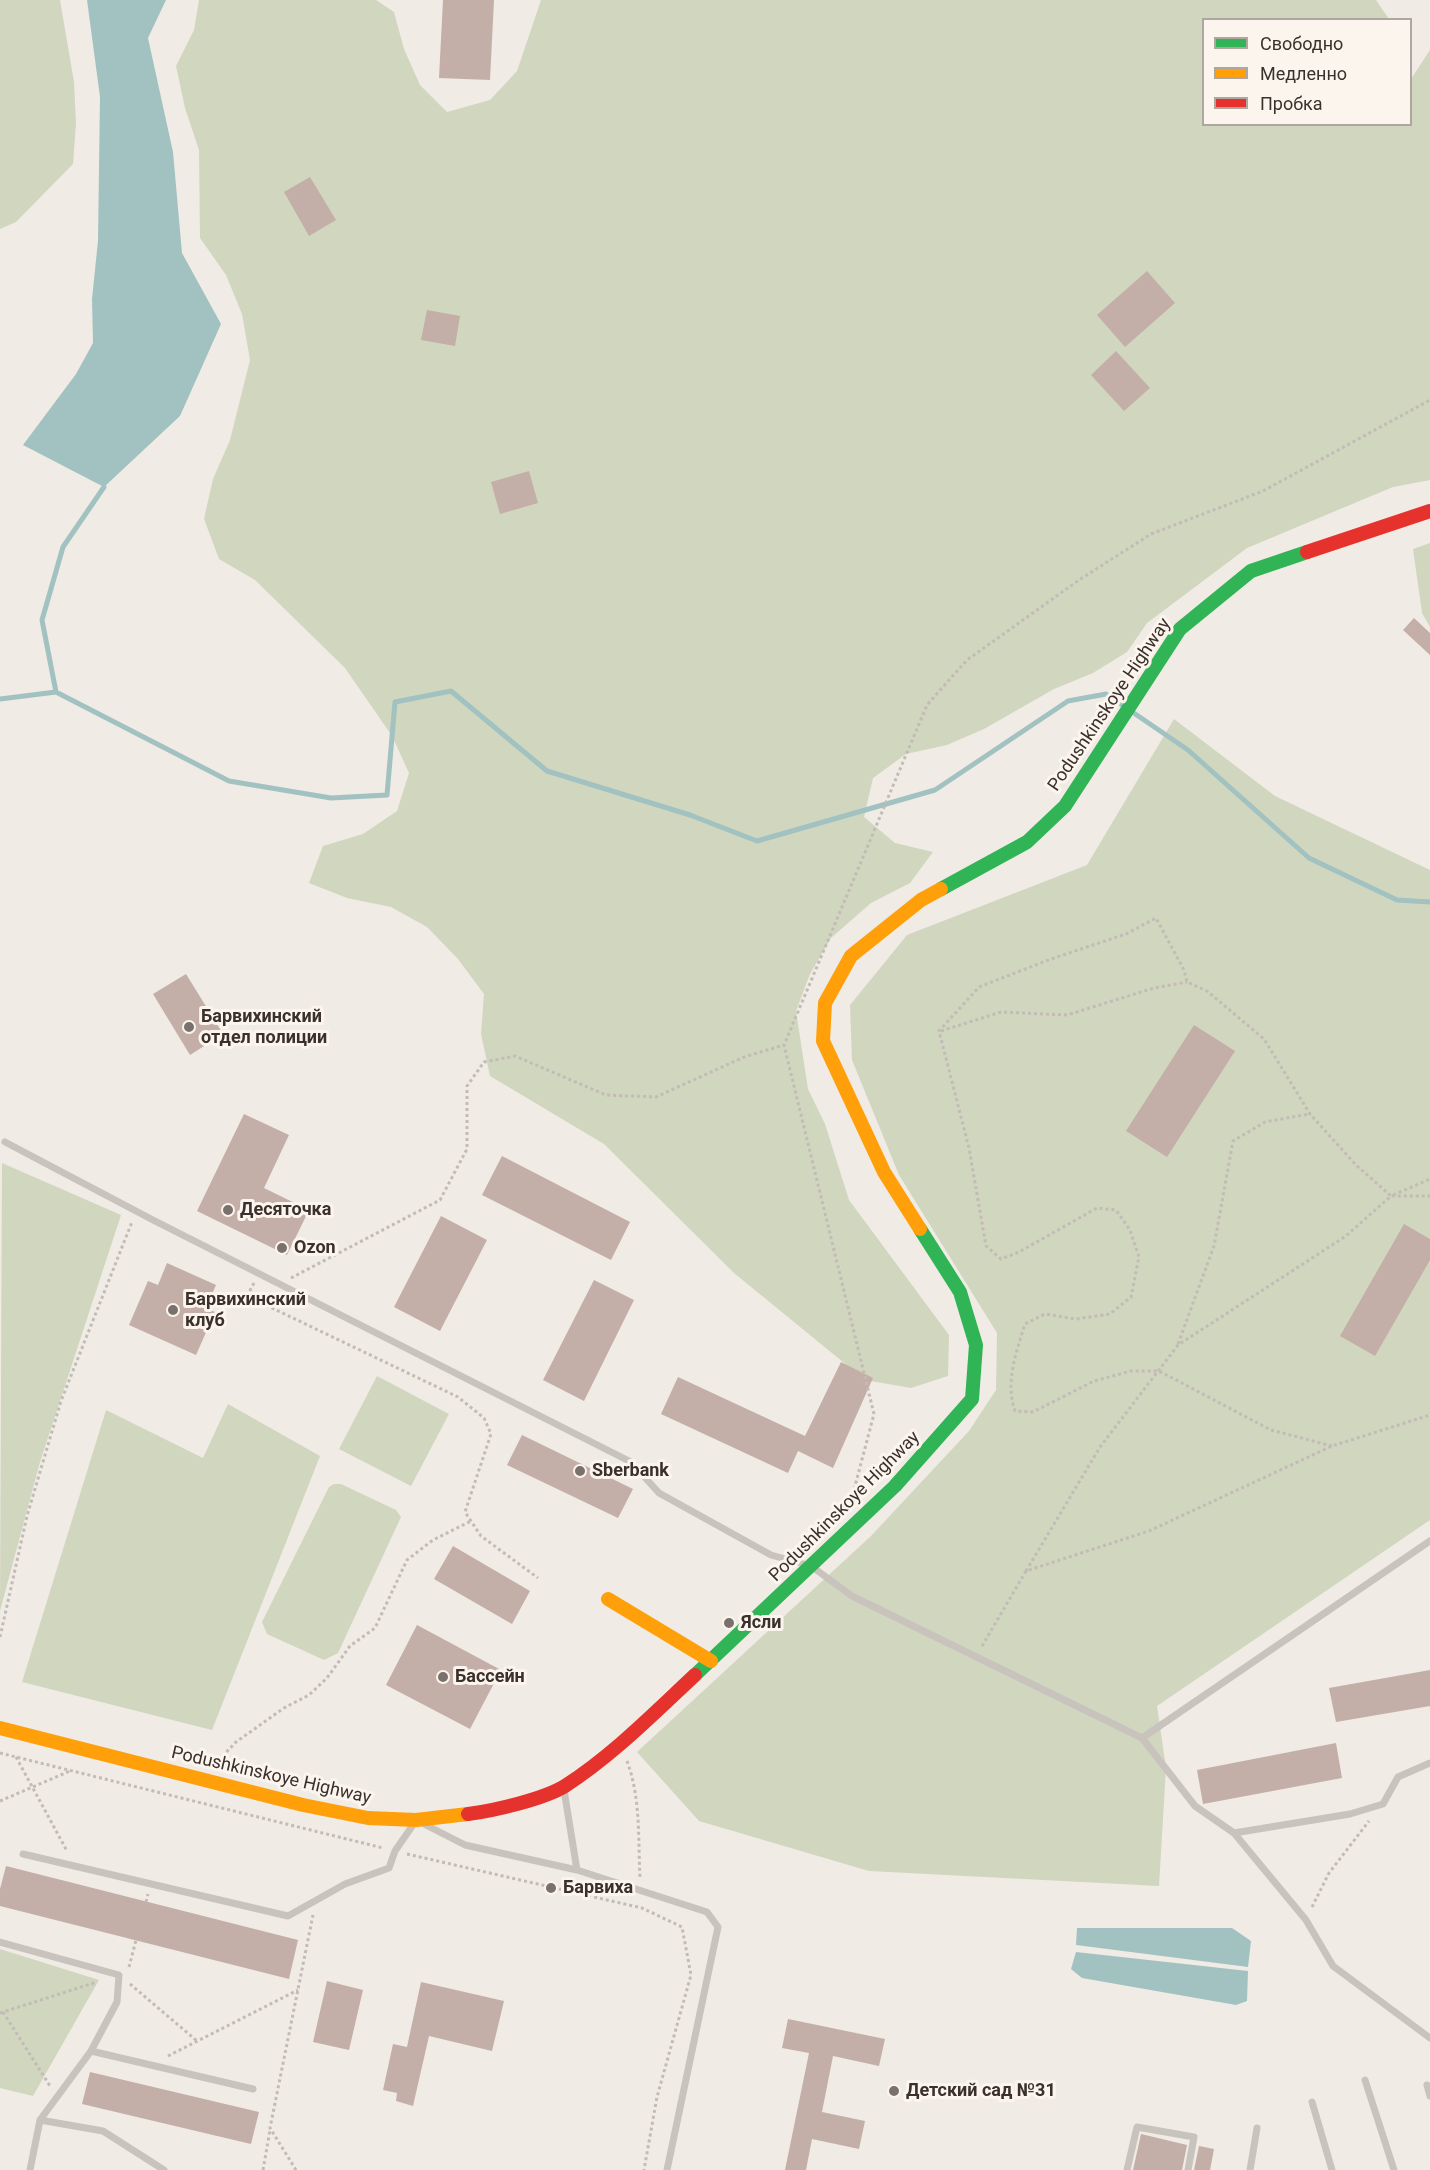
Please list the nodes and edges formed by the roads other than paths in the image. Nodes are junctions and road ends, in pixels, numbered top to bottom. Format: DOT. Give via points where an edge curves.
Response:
graph roads {
  1 [pos="1430,511"];
  2 [pos="5,1142"];
  3 [pos="1430,1541"];
  4 [pos="811,1566"];
  5 [pos="608,1599"];
  6 [pos="711,1661"];
  7 [pos="0,1728"];
  8 [pos="1142,1738"];
  9 [pos="1430,1764"];
  10 [pos="563,1786"];
  11 [pos="416,1820"];
  12 [pos="1233,1833"];
  13 [pos="23,1854"];
  14 [pos="577,1870"];
  15 [pos="0,1942"];
  16 [pos="1430,2038"];
  17 [pos="91,2051"];
  18 [pos="1365,2080"];
  19 [pos="1427,2085"];
  20 [pos="253,2089"];
  21 [pos="1430,2096"];
  22 [pos="1312,2102"];
  23 [pos="40,2120"];
  24 [pos="1257,2128"];
  25 [pos="161,2169"];
  26 [pos="30,2170"];
  27 [pos="667,2170"];
  28 [pos="1127,2170"];
  29 [pos="1188,2170"];
  30 [pos="1250,2170"];
  31 [pos="1332,2170"];
  32 [pos="1394,2170"];
  1 -- 4 [label="main road, Podushkinskoye Highway" via="1251,571 1180,628 1065,806 1028,842 921,900 851,956 825,1003 823,1041 884,1172 960,1292 976,1345 972,1399 895,1486"];
  2 -- 4 [label="lane" via="631,1462 659,1494 708,1523 771,1556"];
  3 -- 8 [label="lane"];
  4 -- 6 [label="main road, Podushkinskoye Highway"];
  4 -- 8 [label="lane" via="852,1596"];
  5 -- 6 [label="main road"];
  6 -- 10 [label="main road, Podushkinskoye Highway" via="620,1745"];
  7 -- 11 [label="main road, Podushkinskoye Highway" via="314,1808 368,1818"];
  8 -- 12 [label="lane" via="1195,1806"];
  9 -- 12 [label="lane" via="1398,1777 1383,1804 1350,1814"];
  10 -- 11 [label="main road, Podushkinskoye Highway" via="492,1811"];
  10 -- 14 [label="lane"];
  11 -- 13 [label="lane" via="395,1851 389,1868 345,1884 288,1916"];
  11 -- 14 [label="lane" via="465,1845"];
  12 -- 16 [label="lane" via="1306,1920 1333,1966"];
  14 -- 27 [label="lane" via="707,1912 718,1927"];
  15 -- 17 [label="lane" via="119,1975 117,2002"];
  17 -- 20 [label="lane"];
  17 -- 23 [label="lane"];
  18 -- 32 [label="lane"];
  19 -- 21 [label="lane"];
  22 -- 31 [label="lane"];
  23 -- 25 [label="lane" via="103,2131"];
  23 -- 26 [label="lane"];
  24 -- 30 [label="lane"];
  28 -- 29 [label="lane" via="1137,2127 1194,2137"];
}
